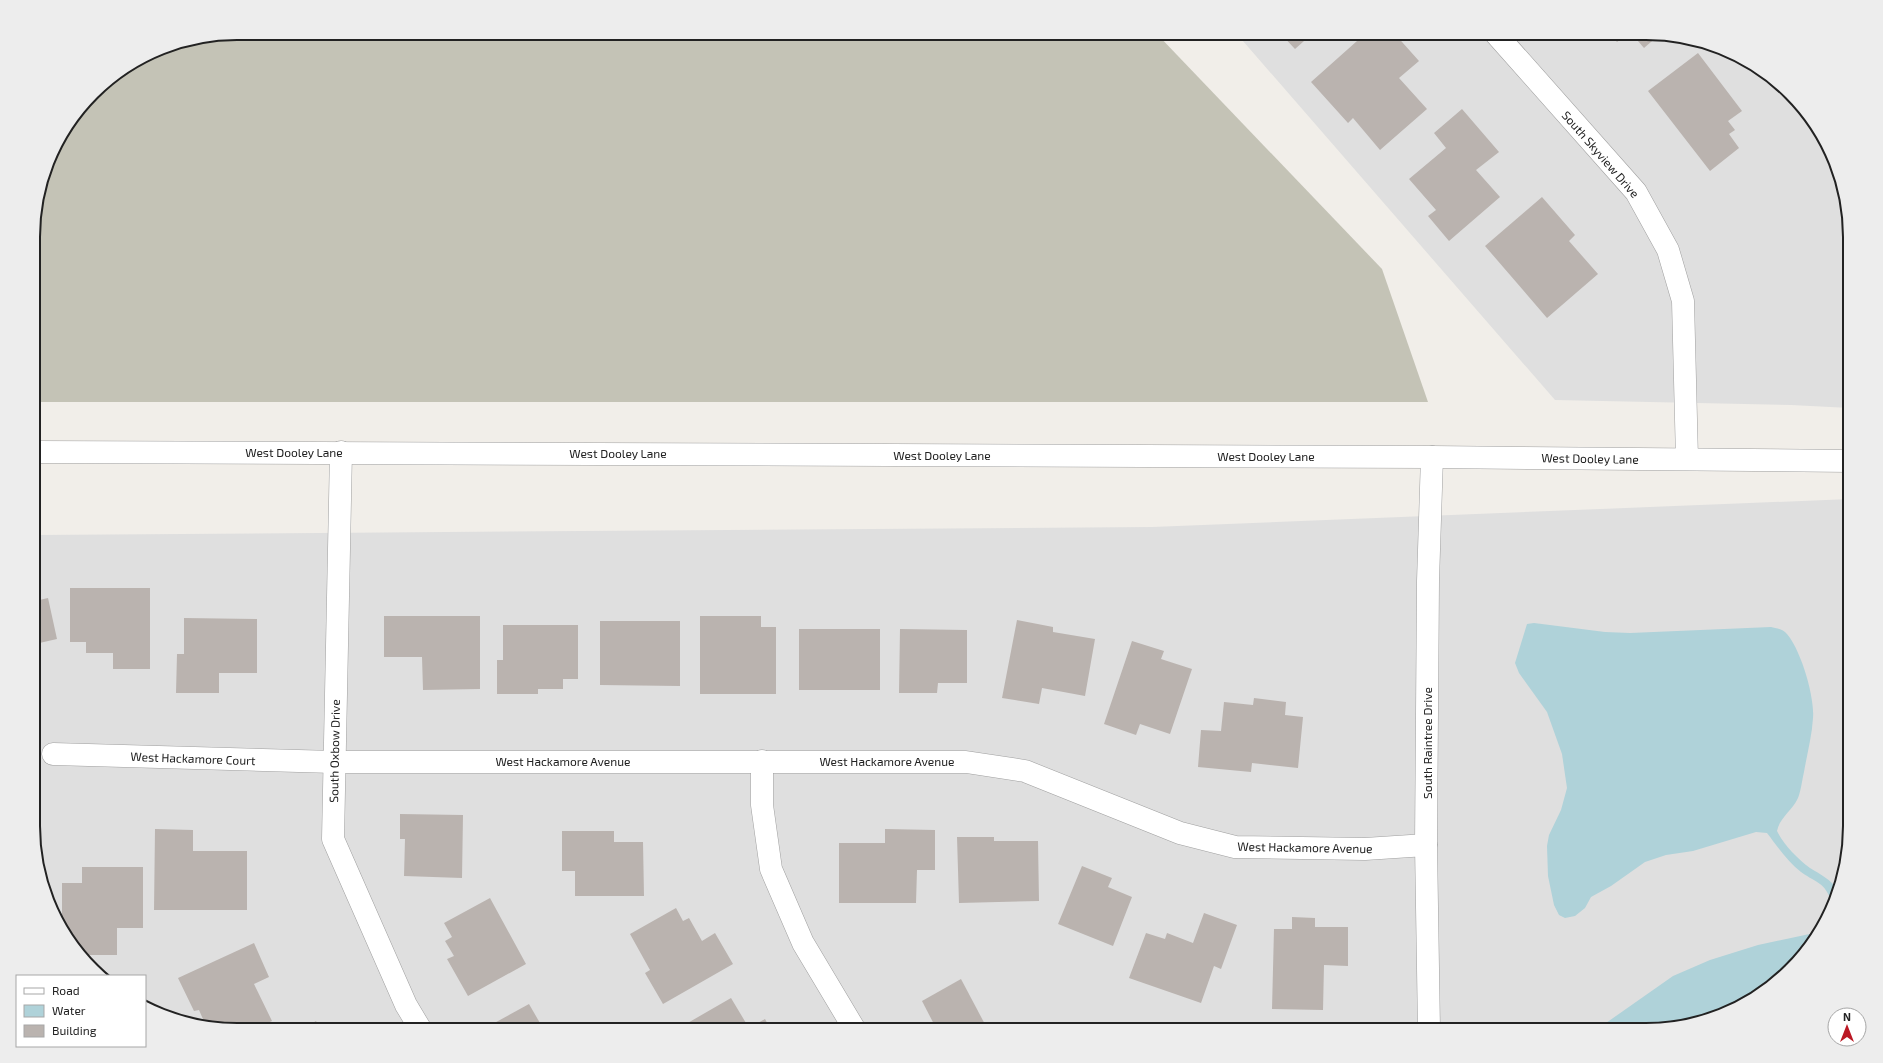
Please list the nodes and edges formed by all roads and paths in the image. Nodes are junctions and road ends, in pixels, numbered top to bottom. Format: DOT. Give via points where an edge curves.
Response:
graph roads {
  1 [pos="1501,40"];
  2 [pos="40,452"];
  3 [pos="341,452"];
  4 [pos="1432,457"];
  5 [pos="1687,459"];
  6 [pos="1843,461"];
  7 [pos="53,754"];
  8 [pos="762,761"];
  9 [pos="334,762"];
  10 [pos="1426,845"];
  11 [pos="416,1023"];
  12 [pos="851,1023"];
  13 [pos="1429,1023"];
  1 -- 5 [label="street, South Skyview Drive" via="1636,192 1668,250 1683,301"];
  2 -- 3 [label="street, West Dooley Lane"];
  3 -- 4 [label="street, West Dooley Lane"];
  3 -- 9 [label="street, South Oxbow Drive"];
  4 -- 5 [label="street, West Dooley Lane"];
  4 -- 10 [label="street, South Raintree Drive" via="1428,580"];
  5 -- 6 [label="street, West Dooley Lane"];
  7 -- 9 [label="street, West Hackamore Court"];
  8 -- 9 [label="street, West Hackamore Avenue"];
  8 -- 10 [label="street, West Hackamore Avenue" via="966,762 1025,771 1180,834 1235,847 1366,849"];
  8 -- 12 [label="street" via="762,805 771,869 803,943"];
  9 -- 11 [label="street, South Oxbow Drive" via="333,838"];
  10 -- 13 [label="street, South Raintree Drive"];
}
